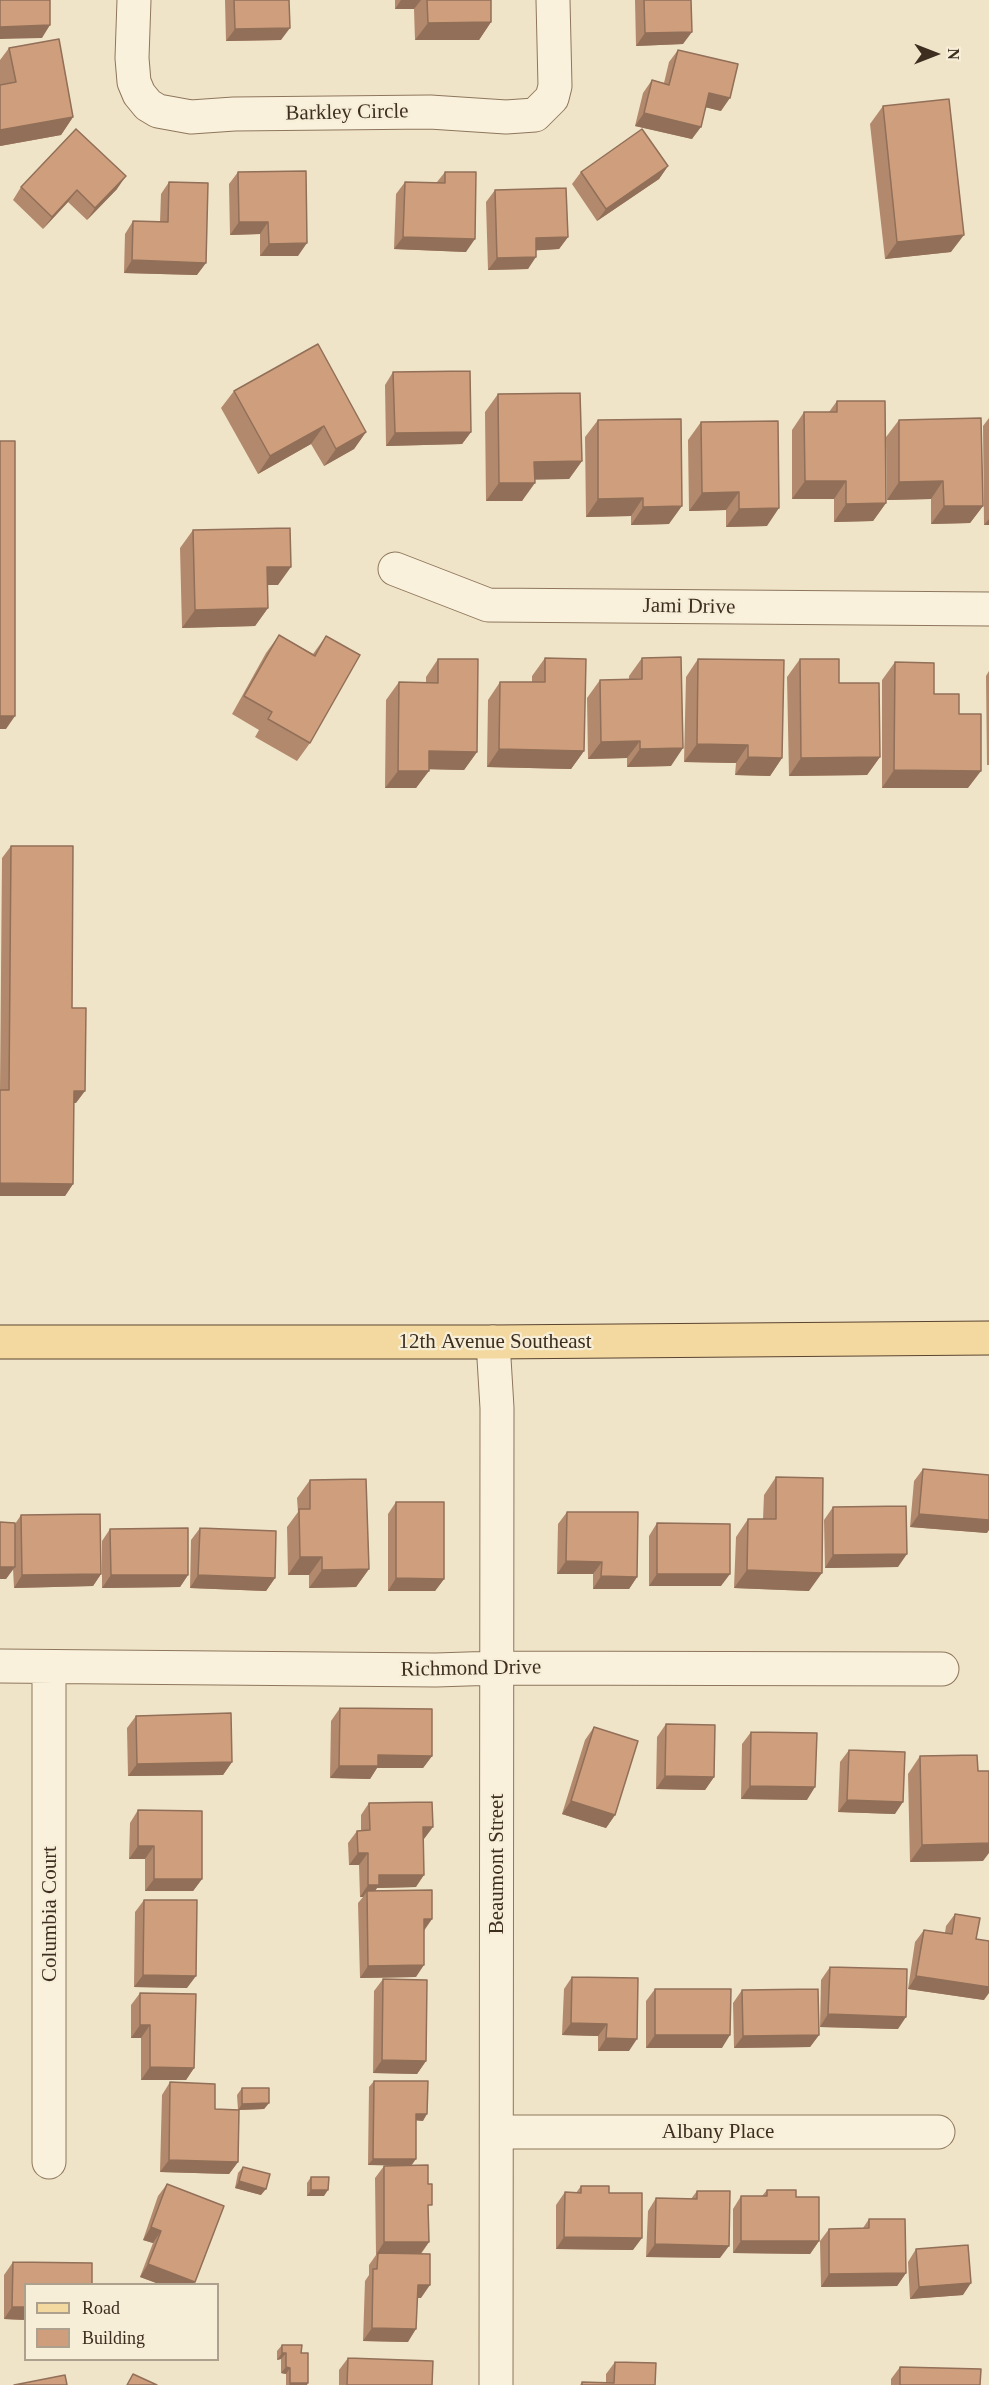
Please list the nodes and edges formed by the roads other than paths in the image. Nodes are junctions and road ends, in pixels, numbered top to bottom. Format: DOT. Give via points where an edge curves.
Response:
graph roads {
  1 [pos="134,0"];
  2 [pos="553,0"];
  3 [pos="395,569"];
  4 [pos="989,609"];
  5 [pos="989,1338"];
  6 [pos="0,1342"];
  7 [pos="494,1342"];
  8 [pos="0,1666"];
  9 [pos="49,1666"];
  10 [pos="497,1668"];
  11 [pos="942,1669"];
  12 [pos="497,2132"];
  13 [pos="938,2133"];
  14 [pos="49,2162"];
  15 [pos="496,2385"];
  1 -- 2 [label="street, Barkley Circle" via="134,82 148,105 158,111 191,117 430,112 506,117 536,116 552,98"];
  3 -- 4 [label="street, Jami Drive" via="488,605"];
  5 -- 7 [label="main road, 12th Avenue Southeast"];
  6 -- 7 [label="main road, 12th Avenue Southeast"];
  7 -- 10 [label="street, Beaumont Street"];
  8 -- 9 [label="street, Richmond Drive"];
  9 -- 10 [label="street, Richmond Drive"];
  9 -- 14 [label="street, Columbia Court"];
  10 -- 11 [label="street, Richmond Drive"];
  10 -- 12 [label="street, Beaumont Street"];
  12 -- 13 [label="street, Albany Place"];
  12 -- 15 [label="street, Beaumont Street"];
}
